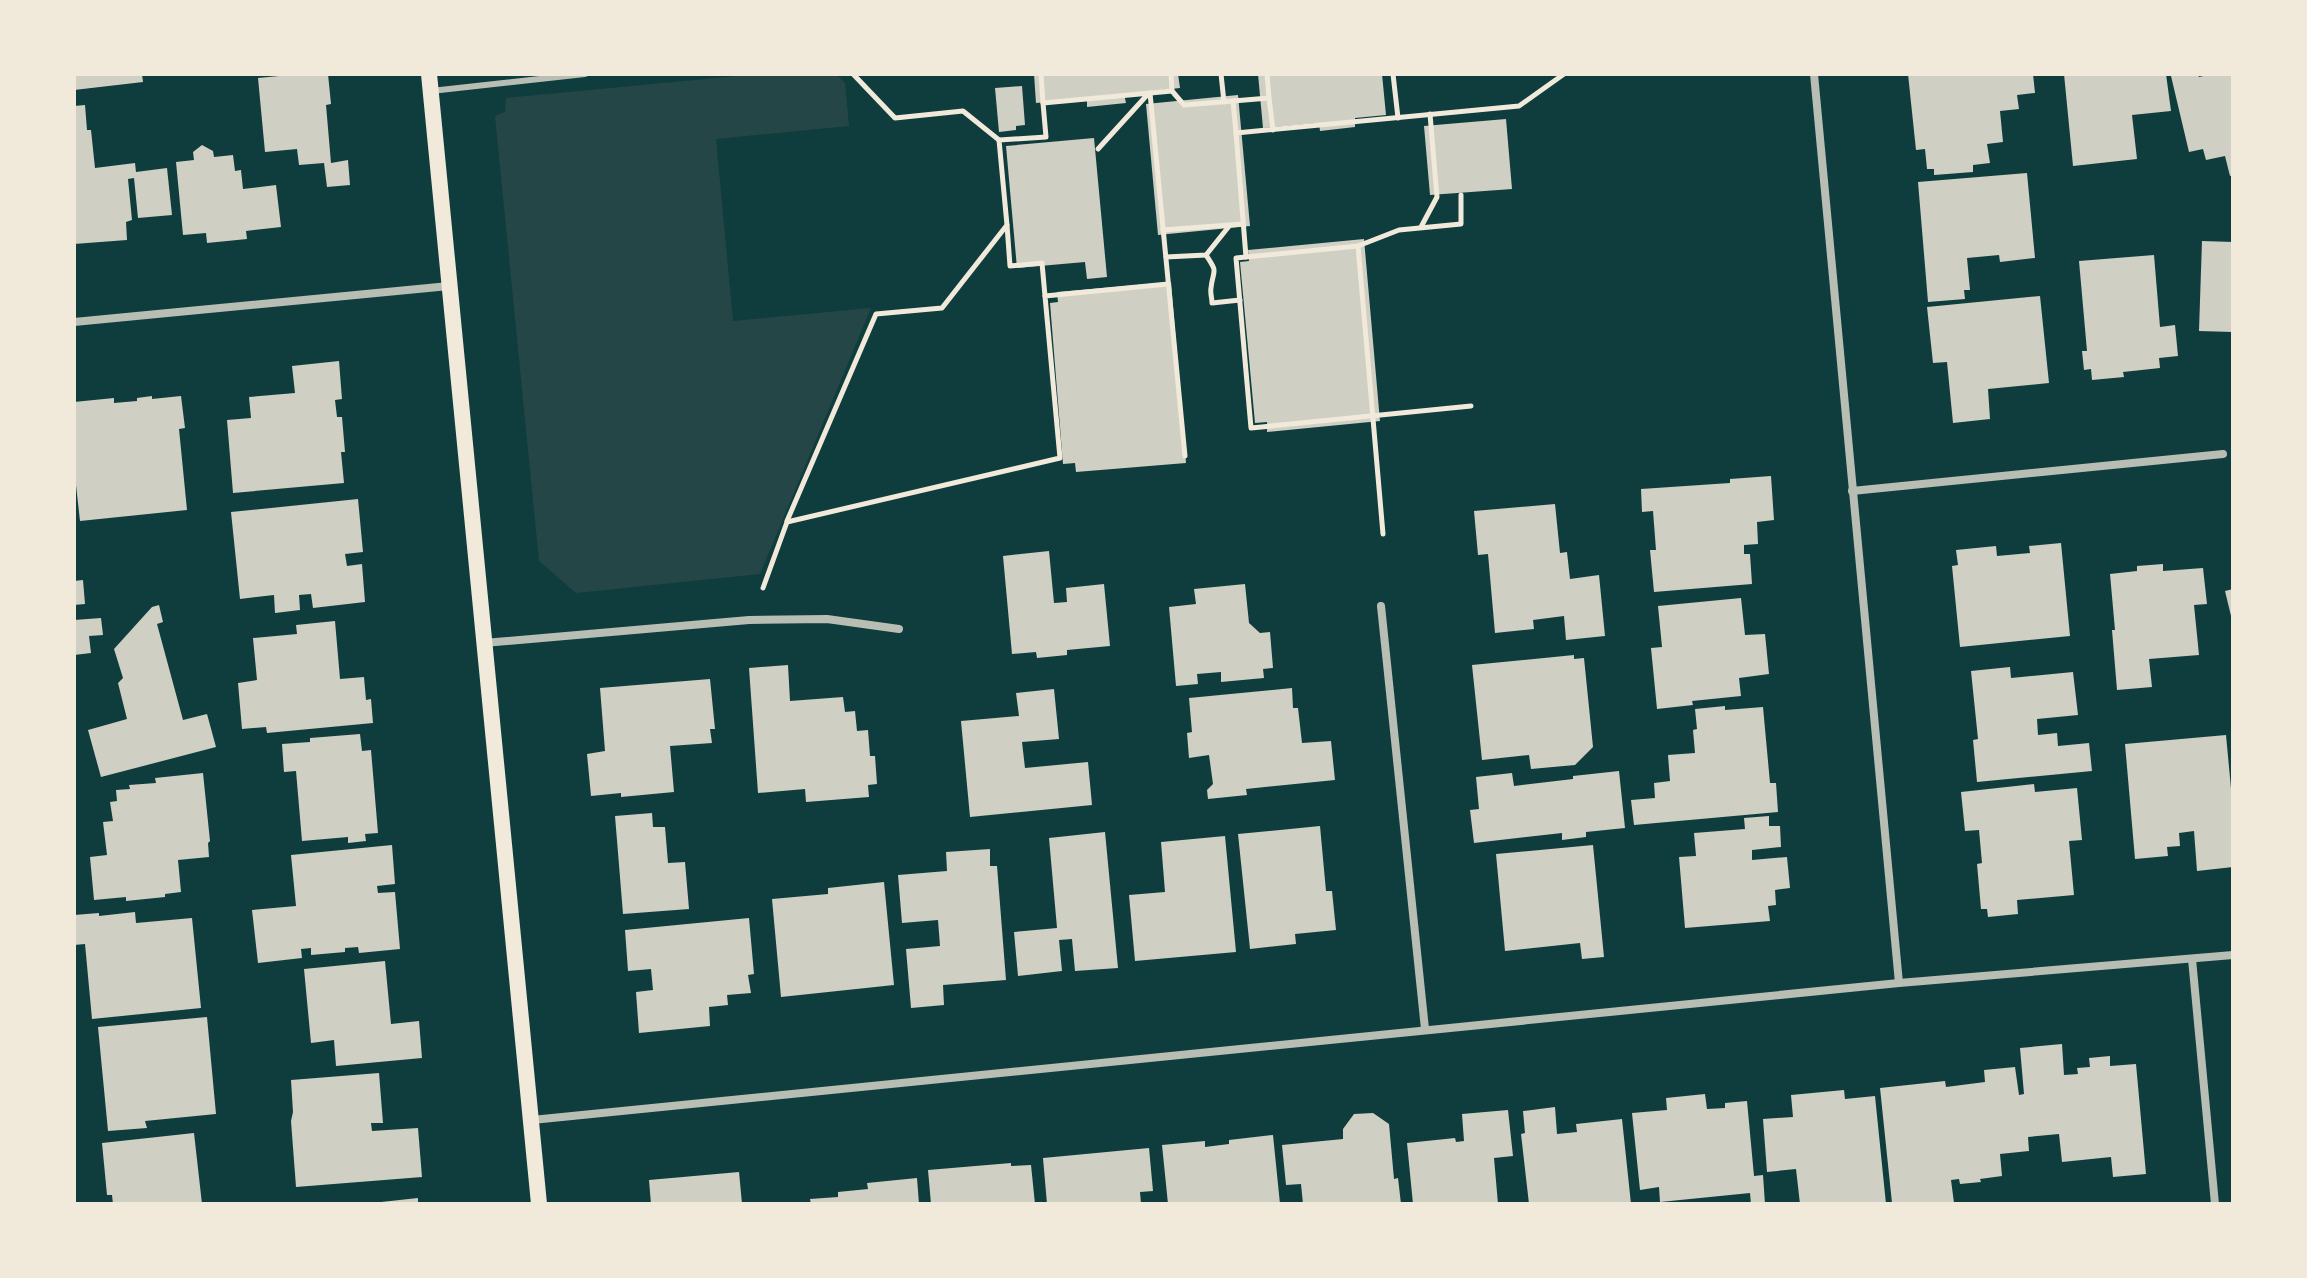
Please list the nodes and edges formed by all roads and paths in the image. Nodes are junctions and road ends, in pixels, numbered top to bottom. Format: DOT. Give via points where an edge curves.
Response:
graph roads {
  1 [pos="585,74"];
  2 [pos="853,74"];
  3 [pos="1041,74"];
  4 [pos="1171,74"];
  5 [pos="1221,74"];
  6 [pos="1267,74"];
  7 [pos="1393,74"];
  8 [pos="1564,74"];
  9 [pos="1814,74"];
  10 [pos="430,82"];
  11 [pos="1172,91"];
  12 [pos="1150,93"];
  13 [pos="1269,98"];
  14 [pos="1233,101"];
  15 [pos="1224,102"];
  16 [pos="1043,103"];
  17 [pos="1430,114"];
  18 [pos="1398,118"];
  19 [pos="1273,130"];
  20 [pos="1236,133"];
  21 [pos="999,140"];
  22 [pos="1098,149"];
  23 [pos="1461,195"];
  24 [pos="1243,224"];
  25 [pos="1007,225"];
  26 [pos="1230,225"];
  27 [pos="1421,228"];
  28 [pos="1163,230"];
  29 [pos="1358,246"];
  30 [pos="1206,255"];
  31 [pos="1166,257"];
  32 [pos="1246,257"];
  33 [pos="1168,284"];
  34 [pos="449,286"];
  35 [pos="1045,296"];
  36 [pos="1240,300"];
  37 [pos="74,322"];
  38 [pos="1471,406"];
  39 [pos="1372,416"];
  40 [pos="2223,454"];
  41 [pos="1185,456"];
  42 [pos="1852,491"];
  43 [pos="787,522"];
  44 [pos="1383,534"];
  45 [pos="763,588"];
  46 [pos="1381,606"];
  47 [pos="899,629"];
  48 [pos="484,643"];
  49 [pos="2233,955"];
  50 [pos="2192,959"];
  51 [pos="1899,983"];
  52 [pos="1425,1029"];
  53 [pos="532,1120"];
  54 [pos="539,1204"];
  55 [pos="2215,1204"];
  1 -- 10 [label="lane"];
  2 -- 21 [label="path" via="895,118 963,111"];
  3 -- 16 [label="path"];
  4 -- 11 [label="path"];
  5 -- 15 [label="path"];
  6 -- 13 [label="path"];
  7 -- 18 [label="path"];
  8 -- 17 [label="path" via="1519,106"];
  9 -- 42 [label="street"];
  10 -- 34 [label="main road"];
  11 -- 12 [label="path"];
  11 -- 15 [label="path" via="1184,105"];
  12 -- 16 [label="path"];
  12 -- 22 [label="path"];
  12 -- 28 [label="path"];
  13 -- 14 [label="path"];
  13 -- 19 [label="path"];
  14 -- 15 [label="path"];
  14 -- 20 [label="path"];
  16 -- 21 [label="path" via="1046,137"];
  17 -- 18 [label="path"];
  17 -- 27 [label="path" via="1437,197"];
  18 -- 19 [label="path"];
  19 -- 20 [label="path"];
  20 -- 24 [label="path"];
  21 -- 25 [label="path"];
  23 -- 27 [label="path" via="1461,224"];
  24 -- 26 [label="path"];
  24 -- 32 [label="path"];
  25 -- 35 [label="path" via="1010,266 1042,263"];
  25 -- 43 [label="path" via="942,308 876,314"];
  26 -- 28 [label="path"];
  26 -- 30 [label="path"];
  27 -- 29 [label="path" via="1399,230"];
  28 -- 31 [label="path"];
  29 -- 32 [label="path"];
  29 -- 39 [label="path"];
  30 -- 31 [label="path"];
  30 -- 36 [label="path" via="1216,276 1212,303"];
  31 -- 33 [label="path"];
  32 -- 36 [label="path" via="1236,258"];
  33 -- 35 [label="path"];
  33 -- 41 [label="path"];
  34 -- 37 [label="street"];
  34 -- 48 [label="main road"];
  35 -- 43 [label="path" via="1060,458"];
  36 -- 39 [label="path" via="1251,428"];
  38 -- 39 [label="path"];
  39 -- 44 [label="path"];
  40 -- 42 [label="street"];
  42 -- 51 [label="street"];
  43 -- 45 [label="path"];
  46 -- 52 [label="street"];
  47 -- 48 [label="street" via="827,619 749,620"];
  48 -- 53 [label="main road"];
  49 -- 50 [label="street"];
  50 -- 51 [label="street"];
  50 -- 55 [label="street"];
  51 -- 52 [label="street"];
  52 -- 53 [label="street"];
  53 -- 54 [label="main road"];
}
